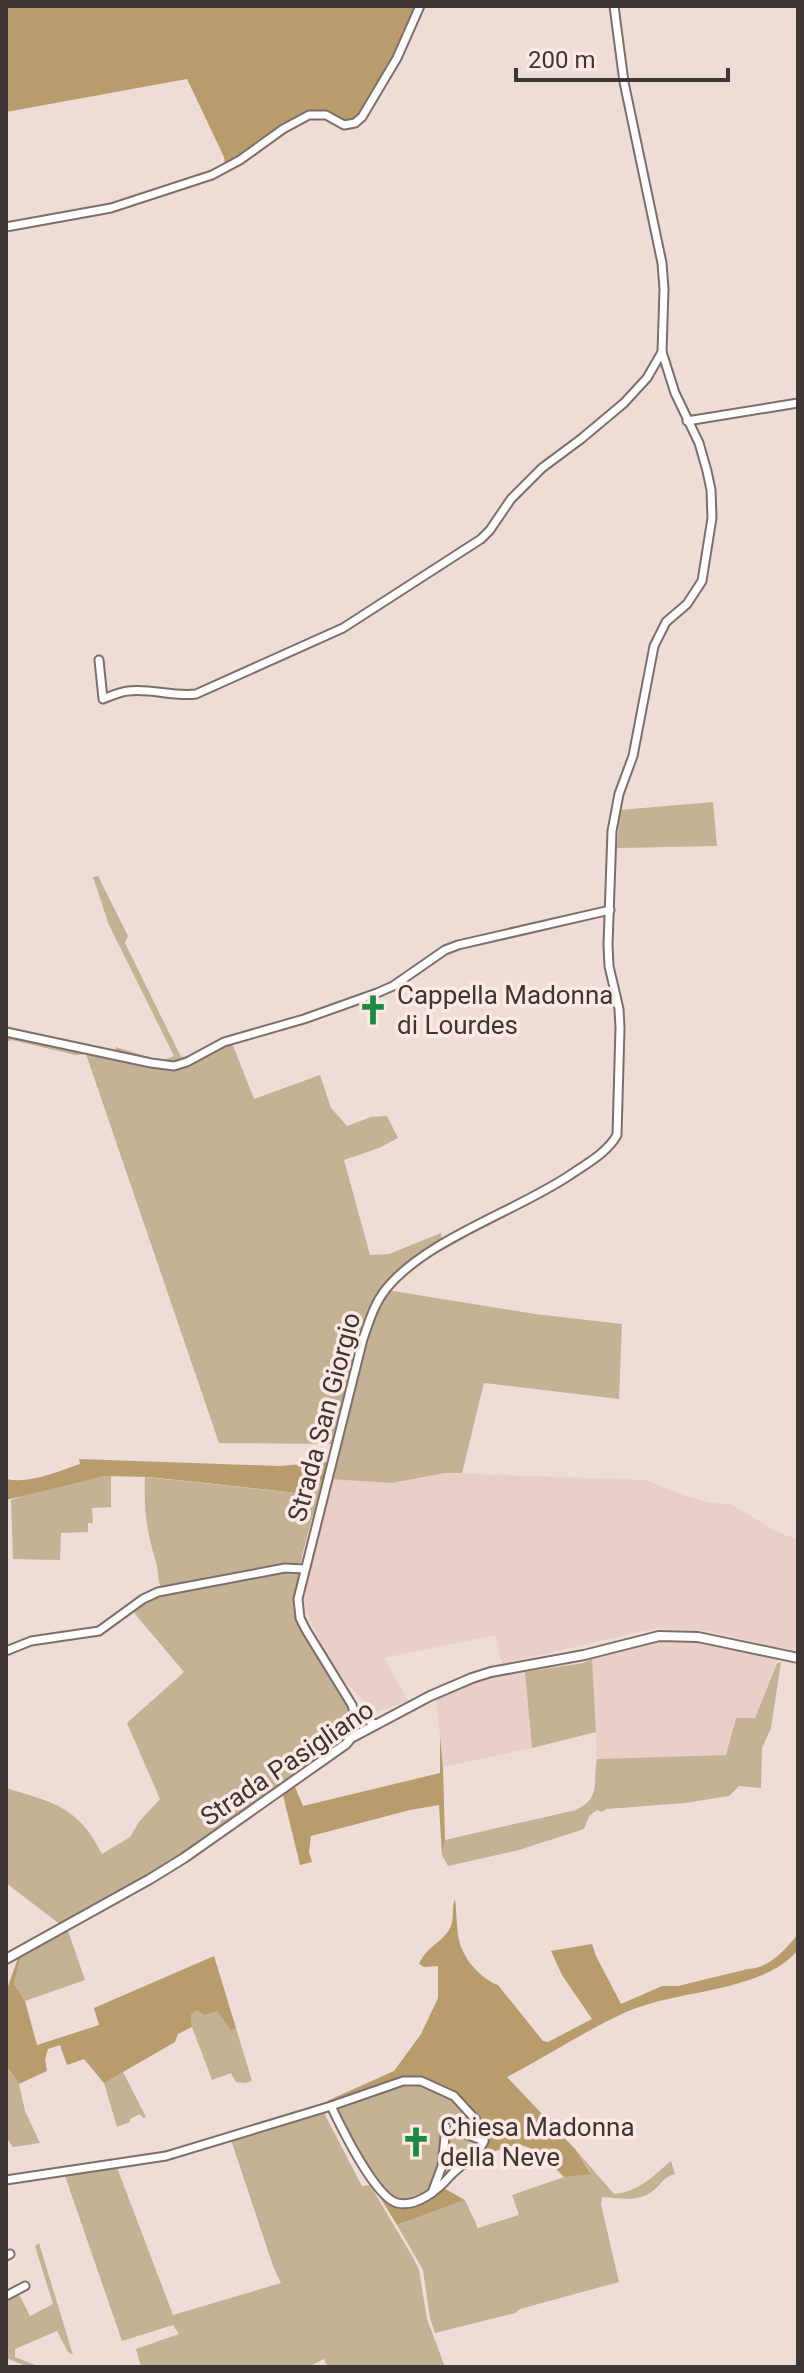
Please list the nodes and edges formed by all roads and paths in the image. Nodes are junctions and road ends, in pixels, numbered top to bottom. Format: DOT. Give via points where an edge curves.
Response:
graph roads {
  1 [pos="420,6"];
  2 [pos="614,6"];
  3 [pos="6,227"];
  4 [pos="662,352"];
  5 [pos="798,403"];
  6 [pos="686,418"];
  7 [pos="99,660"];
  8 [pos="103,699"];
  9 [pos="95,706"];
  10 [pos="610,910"];
  11 [pos="6,1032"];
  12 [pos="304,1569"];
  13 [pos="6,1651"];
  14 [pos="798,1658"];
  15 [pos="355,1713"];
  16 [pos="375,1724"];
  17 [pos="351,1738"];
  18 [pos="6,1959"];
  19 [pos="331,2106"];
  20 [pos="484,2141"];
  21 [pos="6,2180"];
  22 [pos="432,2193"];
  23 [pos="25,2286"];
  24 [pos="6,2296"];
  1 -- 3 [label="street" via="387,76 355,123 309,115 212,175 111,208"];
  2 -- 4 [label="street, Strada San Giorgio" via="624,82 662,263"];
  4 -- 6 [label="street, Strada San Giorgio"];
  4 -- 8 [label="street" via="624,403 542,468 481,539 343,628 196,694 143,690"];
  5 -- 6 [label="street"];
  6 -- 10 [label="street, Strada San Giorgio" via="699,443 711,490 707,555 695,594 666,622 654,646 612,831"];
  7 -- 8 [label="street"];
  8 -- 9 [label="street"];
  10 -- 11 [label="street" via="458,945 393,986 224,1042 174,1066"];
  10 -- 12 [label="street, Strada San Giorgio" via="609,966 620,1028 617,1135 609,1147 551,1188 422,1258 385,1290 363,1339"];
  12 -- 13 [label="street" via="158,1592 99,1631 31,1641"];
  12 -- 15 [label="street, Strada San Giorgio" via="300,1618"];
  14 -- 16 [label="street, Strada Pasigliano" via="698,1637 659,1636 491,1672"];
  15 -- 16 [label="street"];
  15 -- 17 [label="street"];
  16 -- 17 [label="street, Strada Pasigliano"];
  17 -- 18 [label="street, Strada Pasigliano" via="184,1858"];
  19 -- 20 [label="street" via="403,2081 421,2081 454,2096 476,2120"];
  19 -- 21 [label="street" via="166,2156"];
  19 -- 22 [label="street" via="368,2174 390,2199 411,2202"];
  20 -- 22 [label="street"];
  20 -- 22 [label="street" via="445,2131 442,2166"];
  23 -- 24 [label="street"];
}
